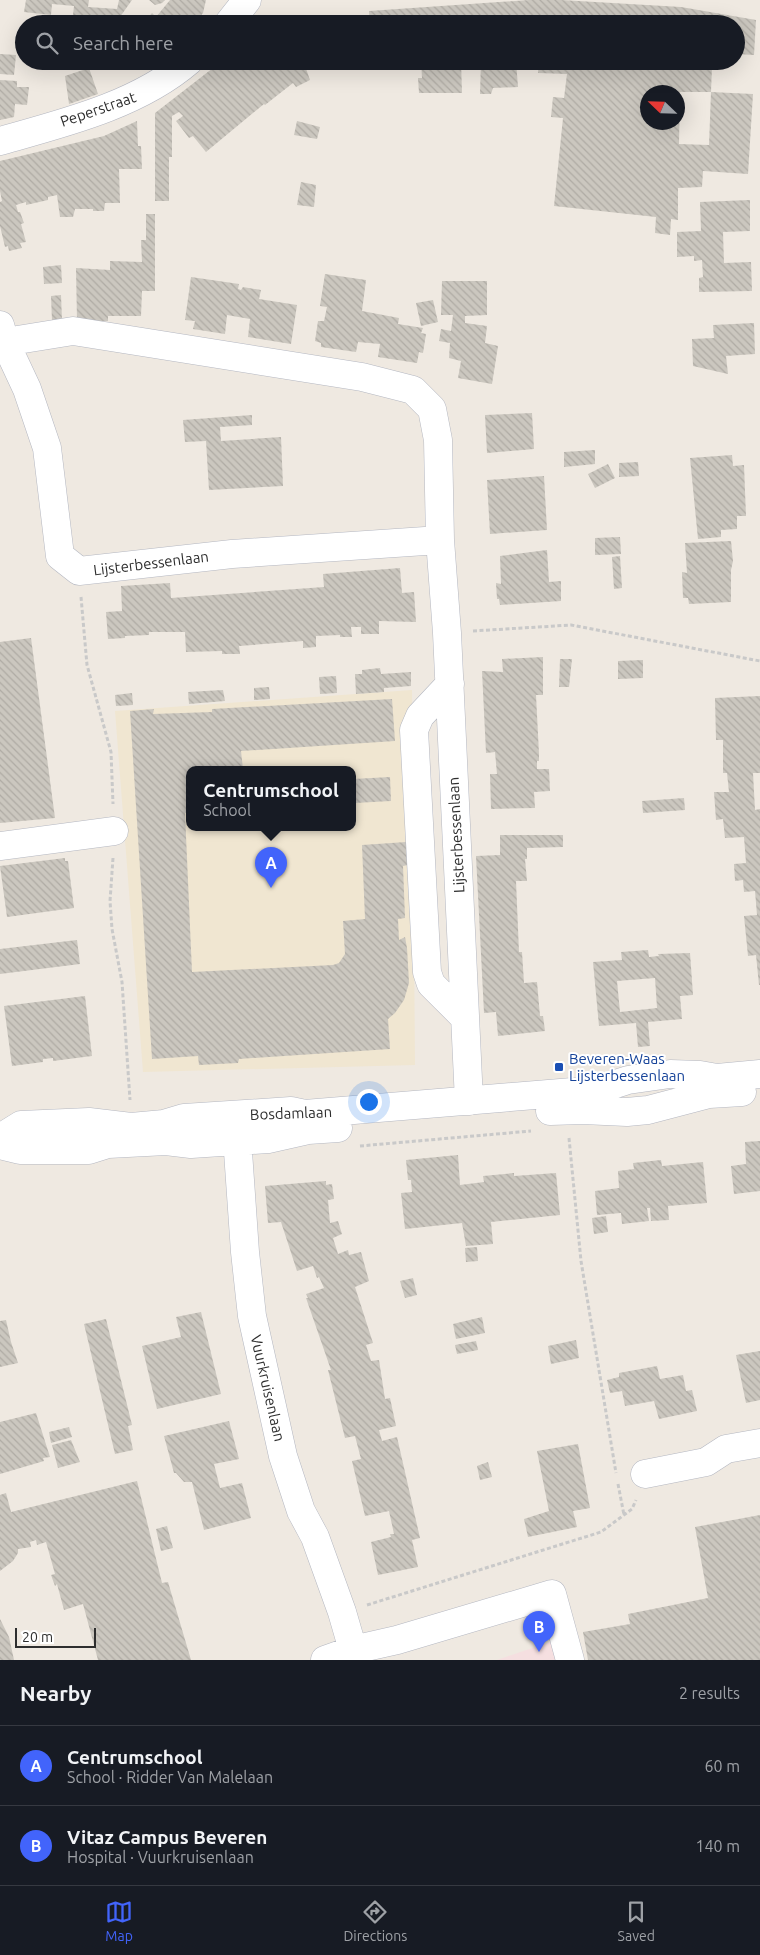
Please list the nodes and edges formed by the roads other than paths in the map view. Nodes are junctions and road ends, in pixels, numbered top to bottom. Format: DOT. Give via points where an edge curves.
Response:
graph roads {
  1 [pos="248,0"];
  2 [pos="236,15"];
  3 [pos="179,70"];
  4 [pos="0,141"];
  5 [pos="2,333"];
  6 [pos="440,540"];
  7 [pos="450,684"];
  8 [pos="114,831"];
  9 [pos="0,846"];
  10 [pos="465,1018"];
  11 [pos="760,1074"];
  12 [pos="644,1077"];
  13 [pos="760,1090"];
  14 [pos="468,1100"];
  15 [pos="648,1110"];
  16 [pos="236,1128"];
  17 [pos="0,1138"];
  18 [pos="0,1144"];
  19 [pos="760,1443"];
  20 [pos="645,1474"];
  21 [pos="353,1650"];
  22 [pos="325,1660"];
  23 [pos="570,1660"];
  1 -- 2 [label="street"];
  3 -- 4 [label="street, Peperstraat" via="138,96"];
  5 -- 6 [label="street, Lijsterbessenlaan" via="73,331 362,377 413,390 432,409 438,440"];
  5 -- 6 [label="street, Lijsterbessenlaan" via="27,389 47,448 60,556 79,572 232,554"];
  6 -- 7 [label="street, Lijsterbessenlaan"];
  7 -- 10 [label="street, Lijsterbessenlaan"];
  7 -- 10 [label="street" via="420,716 414,730 427,972 431,984"];
  8 -- 9 [label="street"];
  10 -- 14 [label="street, Lijsterbessenlaan"];
  11 -- 12 [label="street, Bosdamlaan" via="717,1078 680,1074"];
  12 -- 14 [label="street, Bosdamlaan" via="597,1090"];
  12 -- 15 [label="street"];
  13 -- 15 [label="street, Bosdamlaan" via="709,1094"];
  14 -- 16 [label="street, Bosdamlaan" via="305,1114 291,1110"];
  15 -- 16 [label="street, Bosdamlaan" via="547,1111 308,1130 283,1137"];
  16 -- 17 [label="street, Bosdamlaan" via="184,1118 164,1124 131,1126 89,1122 21,1125"];
  16 -- 18 [label="street, Bosdamlaan" via="191,1144 166,1141 108,1144 89,1150 20,1150"];
  16 -- 21 [label="street, Vuurkruisenlaan" via="252,1316 283,1456 301,1511 316,1537"];
  19 -- 20 [label="street" via="726,1449 706,1462"];
  21 -- 22 [label="street"];
  21 -- 23 [label="street" via="398,1640 552,1594"];
}
